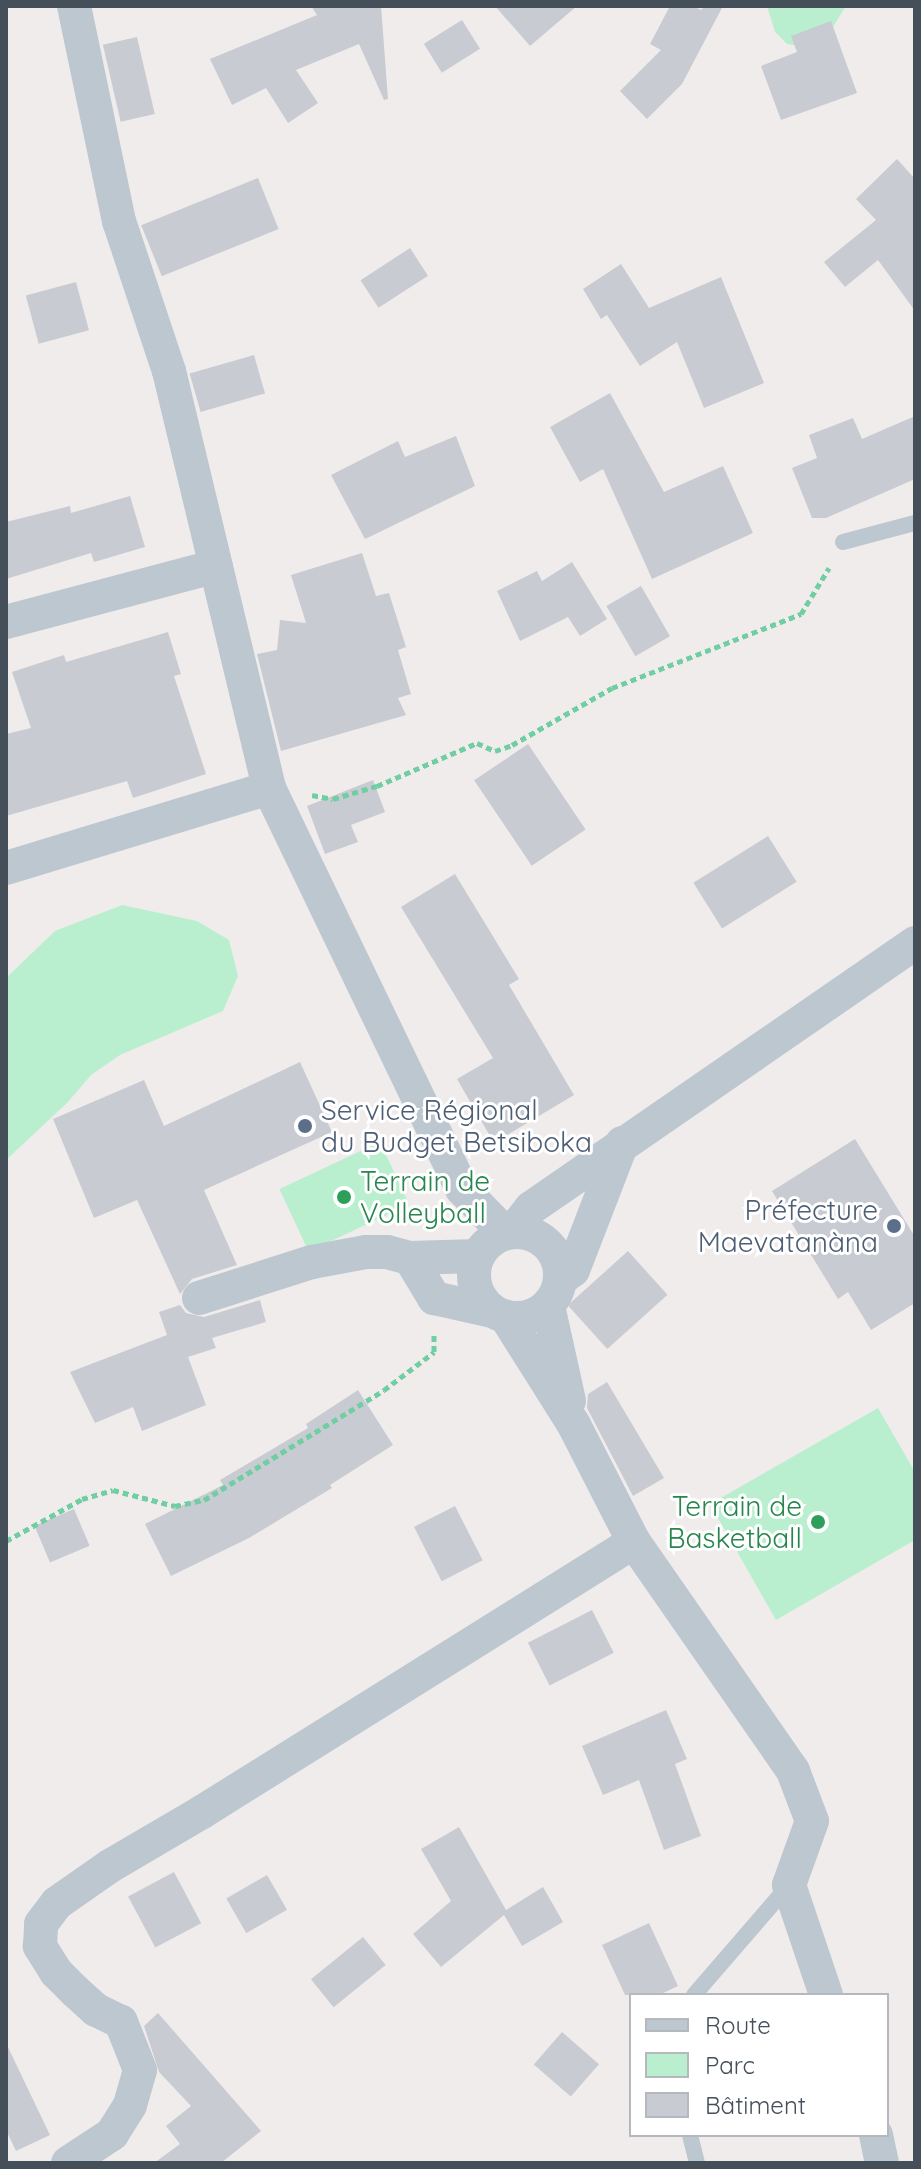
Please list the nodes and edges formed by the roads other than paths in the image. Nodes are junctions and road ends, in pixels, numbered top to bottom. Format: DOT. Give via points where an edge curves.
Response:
graph roads {
  1 [pos="74,6"];
  2 [pos="915,523"];
  3 [pos="843,542"];
  4 [pos="216,566"];
  5 [pos="6,622"];
  6 [pos="269,788"];
  7 [pos="6,868"];
  8 [pos="915,943"];
  9 [pos="622,1143"];
  10 [pos="508,1231"];
  11 [pos="477,1256"];
  12 [pos="410,1258"];
  13 [pos="554,1292"];
  14 [pos="199,1298"];
  15 [pos="499,1314"];
  16 [pos="574,1425"];
  17 [pos="634,1542"];
  18 [pos="789,1885"];
  19 [pos="696,1993"];
  20 [pos="825,1993"];
  21 [pos="690,2137"];
  22 [pos="876,2137"];
  23 [pos="68,2163"];
  24 [pos="697,2163"];
  25 [pos="882,2163"];
  1 -- 4 [label="street" via="119,221 169,371"];
  2 -- 3 [label="lane"];
  4 -- 5 [label="street"];
  4 -- 6 [label="street"];
  6 -- 7 [label="street"];
  6 -- 10 [label="street" via="462,1189"];
  8 -- 9 [label="street"];
  9 -- 10 [label="street" via="531,1208"];
  9 -- 13 [label="street" via="573,1270"];
  10 -- 11 [label="street"];
  10 -- 13 [label="street" via="542,1238 553,1249"];
  11 -- 12 [label="street"];
  11 -- 15 [label="street" via="474,1286"];
  12 -- 14 [label="street" via="366,1252 312,1262"];
  12 -- 15 [label="street" via="434,1298"];
  13 -- 15 [label="street" via="521,1319"];
  13 -- 16 [label="street"];
  15 -- 16 [label="street"];
  16 -- 17 [label="street"];
  17 -- 18 [label="street" via="793,1771 812,1821"];
  17 -- 23 [label="street" via="57,1903 41,1924 40,1946 76,1992 121,2022 140,2070 130,2105 112,2134"];
  18 -- 19 [label="lane"];
  18 -- 20 [label="street"];
  21 -- 24 [label="lane"];
  22 -- 25 [label="street"];
}
